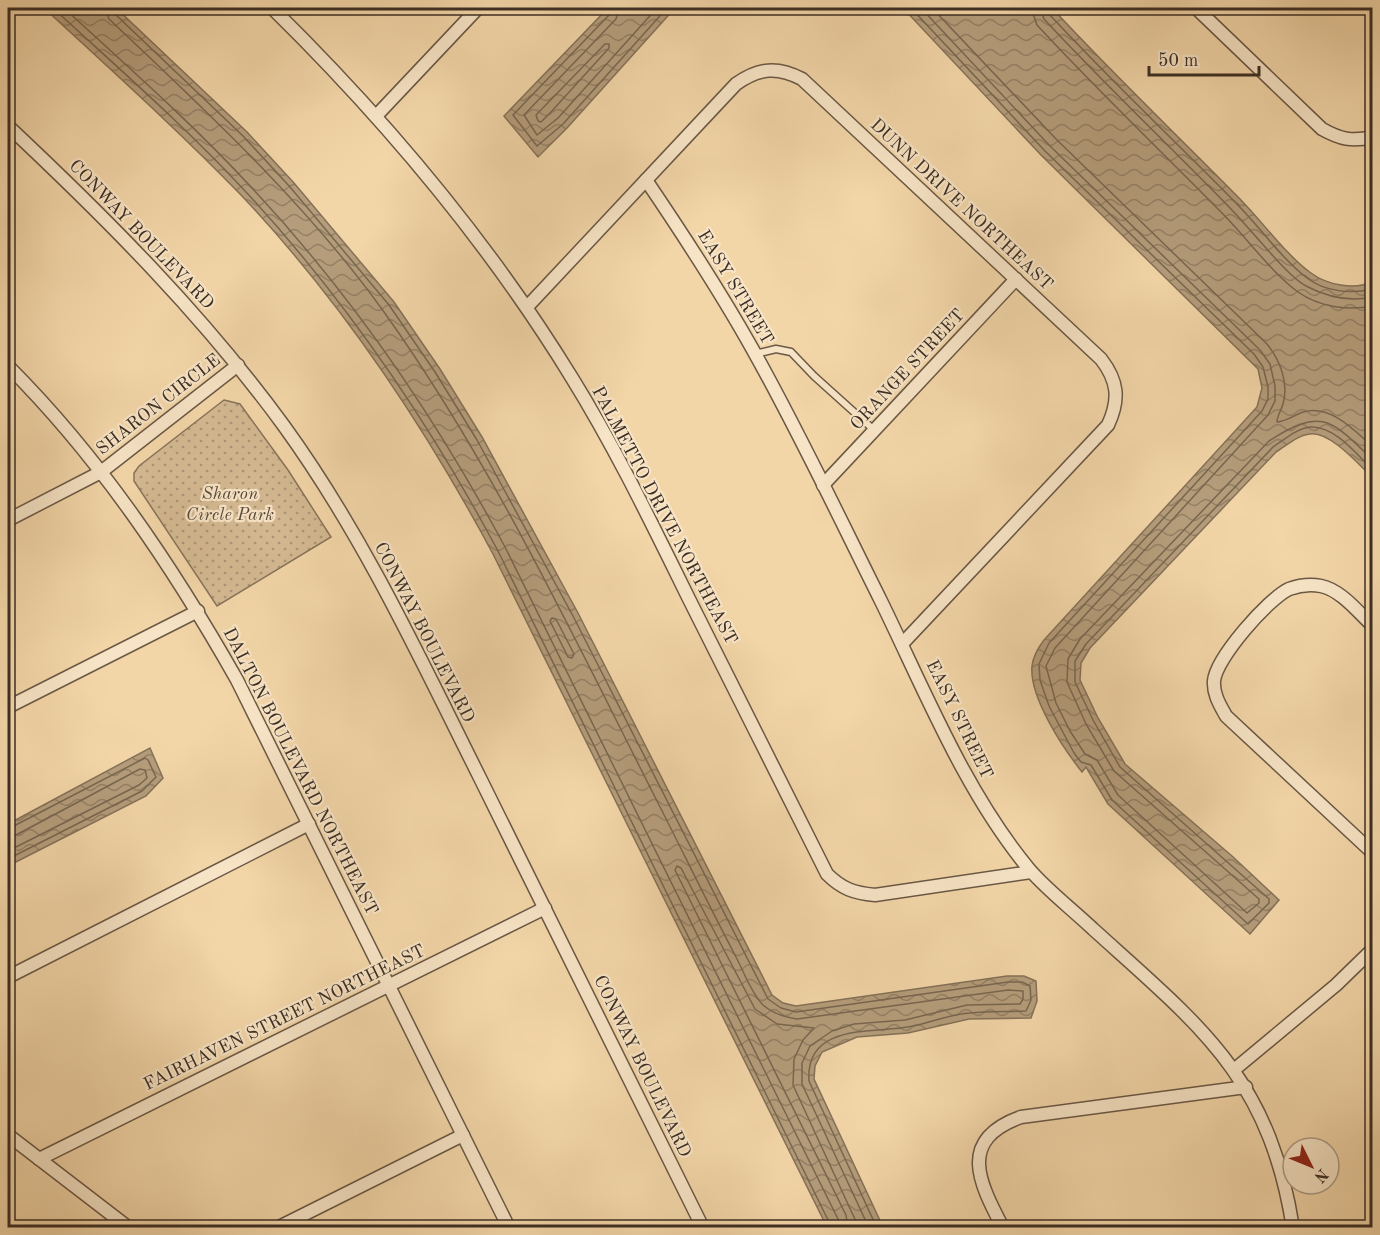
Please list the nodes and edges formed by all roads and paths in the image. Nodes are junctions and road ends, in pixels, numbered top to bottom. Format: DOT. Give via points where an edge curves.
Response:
graph roads {
  1 [pos="272,8"];
  2 [pos="478,8"];
  3 [pos="1196,8"];
  4 [pos="377,115"];
  5 [pos="8,126"];
  6 [pos="1372,137"];
  7 [pos="646,180"];
  8 [pos="1016,279"];
  9 [pos="527,307"];
  10 [pos="755,354"];
  11 [pos="238,365"];
  12 [pos="8,366"];
  13 [pos="874,430"];
  14 [pos="101,472"];
  15 [pos="823,485"];
  16 [pos="8,520"];
  17 [pos="198,611"];
  18 [pos="1372,625"];
  19 [pos="902,645"];
  20 [pos="8,707"];
  21 [pos="309,824"];
  22 [pos="1372,852"];
  23 [pos="1032,872"];
  24 [pos="545,908"];
  25 [pos="1372,950"];
  26 [pos="8,977"];
  27 [pos="389,985"];
  28 [pos="1234,1069"];
  29 [pos="1246,1087"];
  30 [pos="8,1135"];
  31 [pos="464,1135"];
  32 [pos="39,1159"];
  33 [pos="129,1227"];
  34 [pos="277,1227"];
  35 [pos="509,1227"];
  36 [pos="703,1227"];
  37 [pos="1003,1227"];
  38 [pos="1293,1227"];
  1 -- 4 [label="street, PALMETTO DRIVE NORTHEAST"];
  2 -- 4 [label="street"];
  3 -- 6 [label="street" via="1322,129 1338,138 1356,141"];
  4 -- 9 [label="street, PALMETTO DRIVE NORTHEAST" via="453,205"];
  5 -- 11 [label="street, CONWAY BOULEVARD" via="140,253"];
  7 -- 8 [label="street, DUNN DRIVE NORTHEAST" via="736,84 750,74 786,70 802,79"];
  7 -- 9 [label="street, DUNN DRIVE NORTHEAST"];
  7 -- 10 [label="street, EASY STREET" via="718,289"];
  8 -- 13 [label="street, ORANGE STREET"];
  8 -- 19 [label="street, DUNN DRIVE NORTHEAST" via="1112,373 1117,390 1116,408 1108,425"];
  9 -- 23 [label="street, PALMETTO DRIVE NORTHEAST" via="634,488 827,874 856,894 875,895"];
  10 -- 13 [label="lane" via="776,349 791,352"];
  10 -- 15 [label="street, EASY STREET"];
  11 -- 14 [label="street, SHARON CIRCLE"];
  11 -- 24 [label="street, CONWAY BOULEVARD" via="297,445 358,541"];
  12 -- 14 [label="street, DALTON BOULEVARD NORTHEAST"];
  13 -- 15 [label="street, ORANGE STREET"];
  14 -- 16 [label="street, SHARON CIRCLE"];
  14 -- 17 [label="street, DALTON BOULEVARD NORTHEAST"];
  15 -- 19 [label="street, EASY STREET"];
  17 -- 20 [label="street"];
  17 -- 21 [label="street, DALTON BOULEVARD NORTHEAST"];
  18 -- 22 [label="street" via="1344,598 1324,587 1305,585 1288,590 1273,600 1227,649 1214,682 1217,700 1226,716"];
  19 -- 23 [label="street, EASY STREET" via="985,810"];
  21 -- 26 [label="street"];
  21 -- 27 [label="street, DALTON BOULEVARD NORTHEAST"];
  23 -- 28 [label="street, EASY STREET" via="1197,1023"];
  24 -- 27 [label="street, FAIRHAVEN STREET NORTHEAST"];
  24 -- 36 [label="street, CONWAY BOULEVARD"];
  25 -- 28 [label="street"];
  27 -- 31 [label="street, DALTON BOULEVARD NORTHEAST"];
  27 -- 32 [label="street, FAIRHAVEN STREET NORTHEAST"];
  28 -- 29 [label="street, EASY STREET"];
  29 -- 37 [label="street" via="1021,1116 1001,1124 987,1136 978,1171"];
  29 -- 38 [label="street, EASY STREET" via="1284,1177"];
  30 -- 32 [label="street"];
  31 -- 34 [label="street"];
  31 -- 35 [label="street, DALTON BOULEVARD NORTHEAST"];
  32 -- 33 [label="street"];
}
